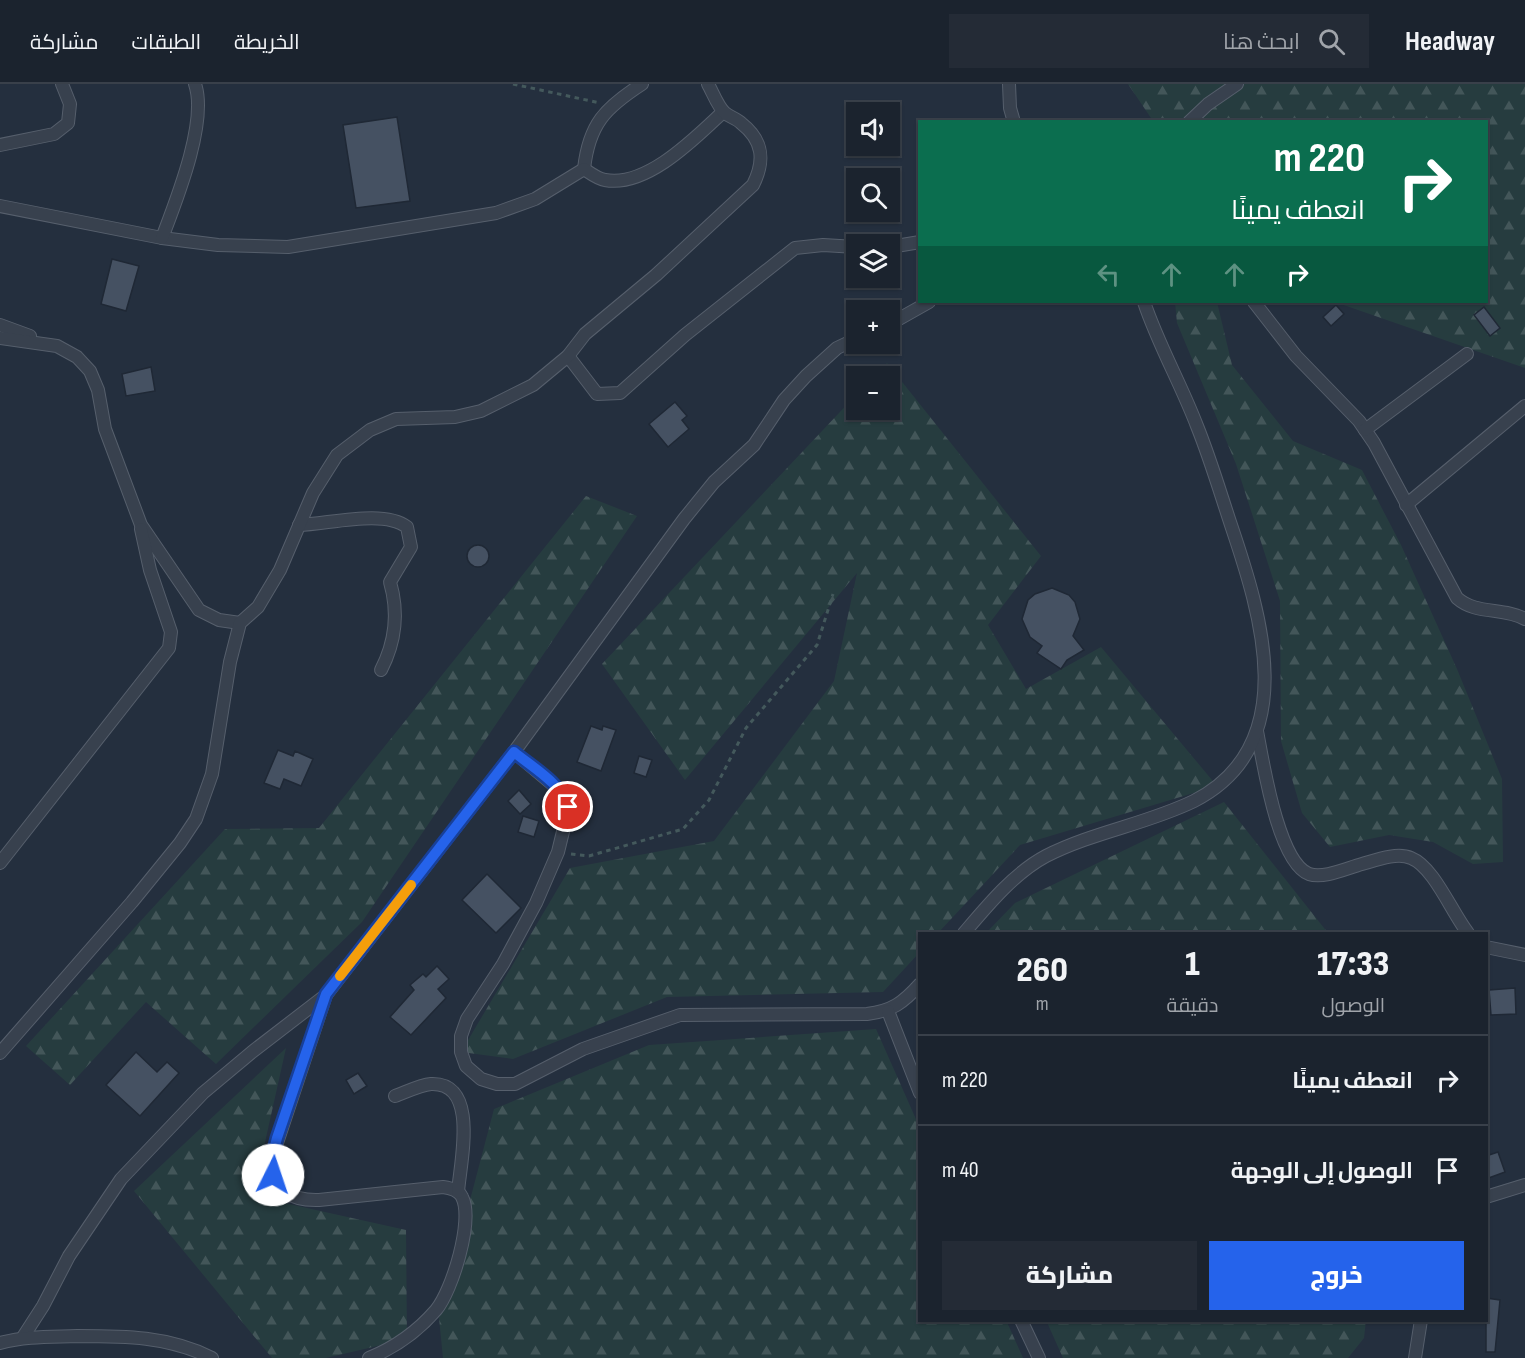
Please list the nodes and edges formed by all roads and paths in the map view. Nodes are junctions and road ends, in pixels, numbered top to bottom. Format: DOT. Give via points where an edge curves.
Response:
graph roads {
  1 [pos="62,84"];
  2 [pos="195,84"];
  3 [pos="513,84"];
  4 [pos="642,84"];
  5 [pos="708,84"];
  6 [pos="1009,84"];
  7 [pos="1237,84"];
  8 [pos="613,105"];
  9 [pos="723,112"];
  10 [pos="1013,120"];
  11 [pos="1190,120"];
  12 [pos="0,145"];
  13 [pos="584,169"];
  14 [pos="1,208"];
  15 [pos="162,238"];
  16 [pos="918,242"];
  17 [pos="900,245"];
  18 [pos="846,246"];
  19 [pos="927,303"];
  20 [pos="1144,303"];
  21 [pos="1255,303"];
  22 [pos="900,318"];
  23 [pos="0,325"];
  24 [pos="0,338"];
  25 [pos="846,344"];
  26 [pos="57,346"];
  27 [pos="1467,354"];
  28 [pos="568,356"];
  29 [pos="1525,406"];
  30 [pos="1365,430"];
  31 [pos="1406,505"];
  32 [pos="141,525"];
  33 [pos="299,525"];
  34 [pos="833,594"];
  35 [pos="1525,619"];
  36 [pos="240,623"];
  37 [pos="381,670"];
  38 [pos="1257,732"];
  39 [pos="514,752"];
  40 [pos="558,852"];
  41 [pos="0,863"];
  42 [pos="965,932"];
  43 [pos="1467,932"];
  44 [pos="1488,947"];
  45 [pos="1525,955"];
  46 [pos="918,986"];
  47 [pos="326,994"];
  48 [pos="888,1011"];
  49 [pos="0,1053"];
  50 [pos="918,1088"];
  51 [pos="395,1096"];
  52 [pos="1525,1185"];
  53 [pos="458,1192"];
  54 [pos="1488,1196"];
  55 [pos="1022,1322"];
  56 [pos="1421,1322"];
  57 [pos="23,1337"];
  58 [pos="0,1343"];
  59 [pos="212,1358"];
  60 [pos="369,1358"];
  61 [pos="1039,1358"];
  62 [pos="1415,1358"];
  1 -- 12 [label="street" via="70,104 68,123 54,134"];
  2 -- 15 [label="street" via="197,123"];
  3 -- 8 [label="path"];
  4 -- 8 [label="street"];
  5 -- 9 [label="street"];
  6 -- 10 [label="street"];
  7 -- 11 [label="street"];
  8 -- 13 [label="street" via="598,120 587,144"];
  9 -- 13 [label="street" via="682,149 639,174 605,180"];
  9 -- 28 [label="street" via="757,138 763,156 753,185 585,334"];
  13 -- 15 [label="street" via="535,199 479,216 288,247"];
  14 -- 15 [label="street"];
  16 -- 17 [label="street"];
  18 -- 28 [label="street" via="795,248 685,335 620,393 597,394"];
  19 -- 22 [label="street"];
  20 -- 38 [label="street" via="1197,425 1251,585 1262,635 1265,673"];
  21 -- 30 [label="street" via="1311,374"];
  23 -- 26 [label="street"];
  24 -- 26 [label="street"];
  25 -- 39 [label="street" via="806,376 784,400 754,445 714,482"];
  26 -- 32 [label="street" via="90,370 105,429"];
  27 -- 30 [label="street"];
  28 -- 33 [label="street" via="533,386 481,411 455,417 396,419 370,430 337,455"];
  29 -- 31 [label="street"];
  30 -- 31 [label="street"];
  31 -- 35 [label="street" via="1456,598 1470,607 1513,613"];
  32 -- 36 [label="street" via="199,610 219,620"];
  32 -- 41 [label="street" via="150,570 171,632 169,648"];
  33 -- 36 [label="street" via="280,570 258,607"];
  33 -- 37 [label="street" via="381,518 398,520 407,527 411,547 390,582 396,603 393,643"];
  34 -- 40 [label="path" via="817,645 746,728 709,800 683,829 589,856"];
  36 -- 49 [label="street" via="212,774 196,819 132,902"];
  38 -- 42 [label="street" via="1232,774 1202,797 1044,857 1012,881"];
  38 -- 43 [label="street" via="1268,791 1295,863 1308,873 1322,875 1395,856 1410,857 1423,865"];
  39 -- 40 [label="street" via="566,797 567,818"];
  39 -- 47 [label="street"];
  40 -- 48 [label="street" via="519,936 466,1019 460,1052 466,1066 481,1079 515,1084 583,1049 680,1015 857,1015"];
  44 -- 45 [label="street"];
  46 -- 48 [label="street"];
  47 -- 53 [label="street" via="271,1161 279,1188 304,1200 431,1187"];
  47 -- 57 [label="street" via="212,1086 137,1160 69,1256"];
  48 -- 50 [label="street"];
  51 -- 53 [label="street" via="431,1084 455,1093 464,1118"];
  52 -- 54 [label="street"];
  53 -- 60 [label="street" via="464,1206 462,1241 450,1288 438,1308 406,1339"];
  55 -- 61 [label="street"];
  56 -- 62 [label="street"];
  57 -- 58 [label="street"];
  57 -- 59 [label="street" via="140,1336 183,1346"];
}
